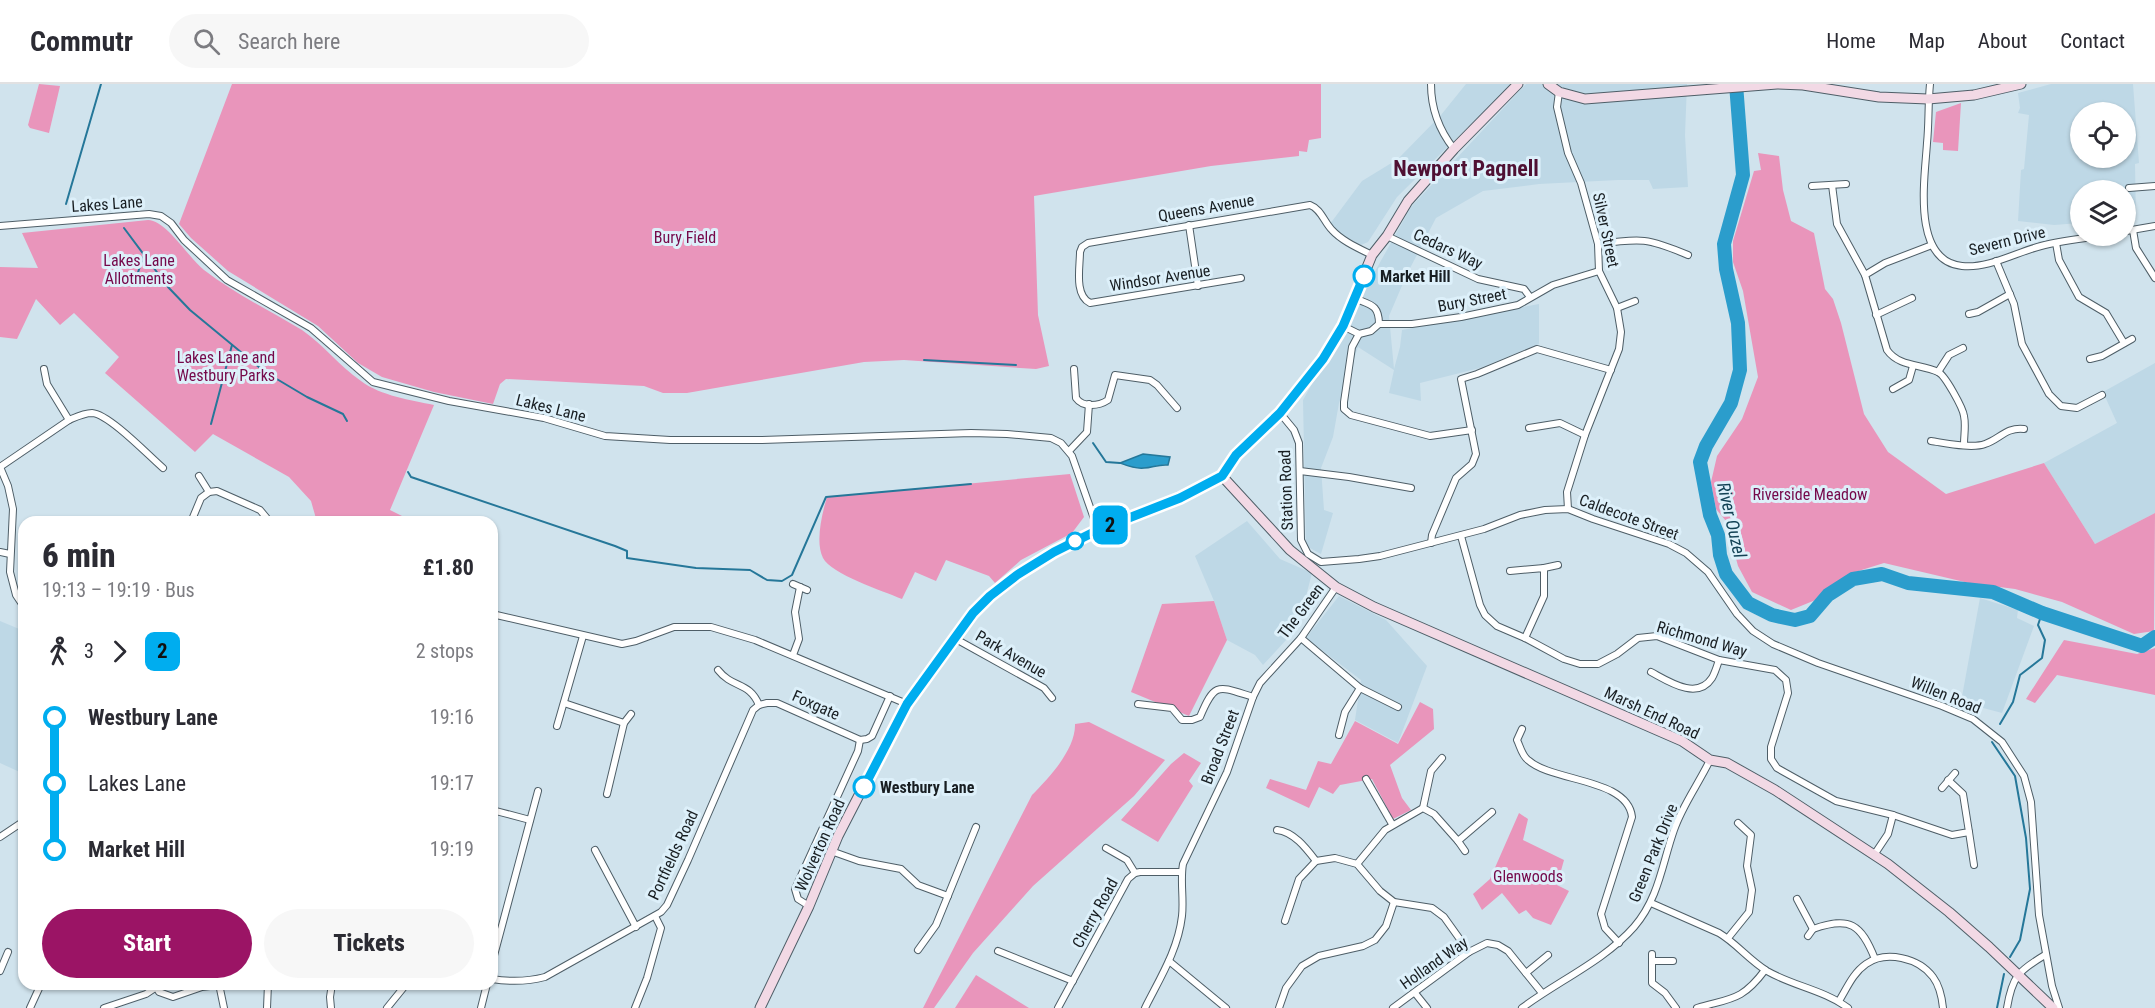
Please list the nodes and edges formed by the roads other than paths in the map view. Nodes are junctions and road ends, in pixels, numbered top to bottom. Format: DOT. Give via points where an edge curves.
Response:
graph roads {
  1 [pos="1431,84"];
  2 [pos="1518,84"];
  3 [pos="1548,84"];
  4 [pos="1777,84"];
  5 [pos="1930,84"];
  6 [pos="2021,84"];
  7 [pos="1689,88"];
  8 [pos="1559,92"];
  9 [pos="1928,99"];
  10 [pos="1454,149"];
  11 [pos="1846,184"];
  12 [pos="1832,185"];
  13 [pos="1812,186"];
  14 [pos="2155,186"];
  15 [pos="2136,187"];
  16 [pos="1189,225"];
  17 [pos="0,226"];
  18 [pos="2155,226"];
  19 [pos="2136,229"];
  20 [pos="1387,236"];
  21 [pos="2070,241"];
  22 [pos="2056,243"];
  23 [pos="1598,244"];
  24 [pos="1932,245"];
  25 [pos="2135,246"];
  26 [pos="1372,255"];
  27 [pos="1688,255"];
  28 [pos="1996,261"];
  29 [pos="1599,271"];
  30 [pos="1864,275"];
  31 [pos="1241,278"];
  32 [pos="2155,278"];
  33 [pos="1198,286"];
  34 [pos="2010,294"];
  35 [pos="1530,297"];
  36 [pos="1354,298"];
  37 [pos="1912,298"];
  38 [pos="1085,300"];
  39 [pos="1635,301"];
  40 [pos="1617,308"];
  41 [pos="1970,314"];
  42 [pos="1876,315"];
  43 [pos="1379,324"];
  44 [pos="1343,326"];
  45 [pos="1359,334"];
  46 [pos="2132,339"];
  47 [pos="2124,344"];
  48 [pos="1963,348"];
  49 [pos="2090,358"];
  50 [pos="1913,366"];
  51 [pos="44,369"];
  52 [pos="1074,369"];
  53 [pos="1611,370"];
  54 [pos="1938,372"];
  55 [pos="1893,389"];
  56 [pos="2102,396"];
  57 [pos="1089,405"];
  58 [pos="1177,408"];
  59 [pos="1280,413"];
  60 [pos="69,420"];
  61 [pos="1529,428"];
  62 [pos="2024,429"];
  63 [pos="1472,430"];
  64 [pos="1585,435"];
  65 [pos="1931,441"];
  66 [pos="1964,444"];
  67 [pos="1069,451"];
  68 [pos="0,467"];
  69 [pos="163,468"];
  70 [pos="1300,471"];
  71 [pos="199,476"];
  72 [pos="1222,476"];
  73 [pos="1411,488"];
  74 [pos="209,492"];
  75 [pos="1568,509"];
  76 [pos="194,516"];
  77 [pos="265,516"];
  78 [pos="1098,530"];
  79 [pos="1461,536"];
  80 [pos="1431,543"];
  81 [pos="0,552"];
  82 [pos="10,554"];
  83 [pos="1359,559"];
  84 [pos="1558,566"];
  85 [pos="1544,568"];
  86 [pos="1510,571"];
  87 [pos="793,584"];
  88 [pos="1336,587"];
  89 [pos="18,598"];
  90 [pos="498,615"];
  91 [pos="1753,631"];
  92 [pos="583,636"];
  93 [pos="954,638"];
  94 [pos="1301,638"];
  95 [pos="1526,639"];
  96 [pos="1287,652"];
  97 [pos="793,655"];
  98 [pos="1719,660"];
  99 [pos="718,670"];
  100 [pos="1651,672"];
  101 [pos="1360,688"];
  102 [pos="890,696"];
  103 [pos="1253,697"];
  104 [pos="1052,698"];
  105 [pos="564,703"];
  106 [pos="907,704"];
  107 [pos="1137,704"];
  108 [pos="759,705"];
  109 [pos="1398,708"];
  110 [pos="631,714"];
  111 [pos="624,723"];
  112 [pos="557,726"];
  113 [pos="1522,729"];
  114 [pos="1339,735"];
  115 [pos="860,740"];
  116 [pos="1442,758"];
  117 [pos="1710,760"];
  118 [pos="1954,773"];
  119 [pos="1366,779"];
  120 [pos="1948,780"];
  121 [pos="1942,788"];
  122 [pos="538,791"];
  123 [pos="607,794"];
  124 [pos="1423,808"];
  125 [pos="498,812"];
  126 [pos="1492,813"];
  127 [pos="1893,815"];
  128 [pos="530,820"];
  129 [pos="1738,822"];
  130 [pos="18,825"];
  131 [pos="1392,825"];
  132 [pos="976,827"];
  133 [pos="1277,830"];
  134 [pos="1969,832"];
  135 [pos="0,837"];
  136 [pos="1458,841"];
  137 [pos="1106,848"];
  138 [pos="595,850"];
  139 [pos="1465,851"];
  140 [pos="831,852"];
  141 [pos="1874,855"];
  142 [pos="1316,861"];
  143 [pos="1357,864"];
  144 [pos="1974,865"];
  145 [pos="1181,872"];
  146 [pos="1135,873"];
  147 [pos="948,896"];
  148 [pos="1797,899"];
  149 [pos="1394,902"];
  150 [pos="1651,903"];
  151 [pos="809,906"];
  152 [pos="655,916"];
  153 [pos="1285,921"];
  154 [pos="636,927"];
  155 [pos="1813,928"];
  156 [pos="1808,936"];
  157 [pos="1728,938"];
  158 [pos="498,940"];
  159 [pos="1618,943"];
  160 [pos="918,950"];
  161 [pos="998,951"];
  162 [pos="8,952"];
  163 [pos="1469,952"];
  164 [pos="1548,955"];
  165 [pos="2045,955"];
  166 [pos="1875,959"];
  167 [pos="1169,961"];
  168 [pos="1673,961"];
  169 [pos="1765,970"];
  170 [pos="0,971"];
  171 [pos="1526,972"];
  172 [pos="2018,974"];
  173 [pos="498,980"];
  174 [pos="1073,981"];
  175 [pos="38,990"];
  176 [pos="150,990"];
  177 [pos="158,990"];
  178 [pos="193,990"];
  179 [pos="220,990"];
  180 [pos="268,990"];
  181 [pos="331,990"];
  182 [pos="402,990"];
  183 [pos="486,990"];
  184 [pos="1415,993"];
  185 [pos="1542,993"];
  186 [pos="1839,1001"];
  187 [pos="1223,1007"];
  188 [pos="30,1008"];
  189 [pos="104,1008"];
  190 [pos="224,1008"];
  191 [pos="267,1008"];
  192 [pos="331,1008"];
  193 [pos="387,1008"];
  194 [pos="482,1008"];
  195 [pos="635,1008"];
  196 [pos="760,1008"];
  197 [pos="1058,1008"];
  198 [pos="1145,1008"];
  199 [pos="1279,1008"];
  200 [pos="1393,1008"];
  201 [pos="1427,1008"];
  202 [pos="1522,1008"];
  203 [pos="1676,1008"];
  204 [pos="1697,1008"];
  205 [pos="1848,1008"];
  206 [pos="1943,1008"];
  207 [pos="2007,1008"];
  208 [pos="2053,1008"];
  209 [pos="2059,1008"];
  1 -- 10 [label="street" via="1439,124"];
  2 -- 10 [label="street"];
  3 -- 8 [label="street"];
  4 -- 7 [label="street" via="1700,91"];
  4 -- 9 [label="street"];
  5 -- 9 [label="street"];
  6 -- 9 [label="street" via="1974,95"];
  7 -- 8 [label="street" via="1586,99"];
  8 -- 23 [label="street, Silver Street" via="1557,107"];
  9 -- 24 [label="street" via="1922,187"];
  10 -- 20 [label="street" via="1408,201"];
  11 -- 12 [label="street"];
  12 -- 13 [label="street"];
  12 -- 30 [label="street" via="1837,224"];
  14 -- 15 [label="street"];
  16 -- 26 [label="street, Queens Avenue" via="1310,205 1339,236"];
  16 -- 33 [label="street"];
  16 -- 38 [label="street, Queens Avenue" via="1088,243 1080,252 1080,293"];
  17 -- 67 [label="street, Lakes Lane" via="161,216 227,280 311,328 373,382 543,418 605,436 761,440 1007,434 1051,438"];
  18 -- 19 [label="street"];
  20 -- 26 [label="street"];
  20 -- 35 [label="street, Cedars Way" via="1478,279 1524,289"];
  21 -- 22 [label="street, Severn Drive"];
  22 -- 28 [label="street, Severn Drive"];
  22 -- 47 [label="street" via="2059,260 2079,297 2106,313"];
  23 -- 27 [label="street" via="1648,240"];
  23 -- 29 [label="street, Silver Street"];
  24 -- 28 [label="street, Severn Drive" via="1936,253 1953,264"];
  24 -- 30 [label="street"];
  25 -- 32 [label="street"];
  26 -- 36 [label="street"];
  28 -- 34 [label="street"];
  29 -- 35 [label="street, Bury Street" via="1553,285"];
  29 -- 40 [label="street, Silver Street"];
  30 -- 42 [label="street"];
  31 -- 33 [label="street, Windsor Avenue"];
  33 -- 38 [label="street, Windsor Avenue" via="1090,303"];
  34 -- 41 [label="street"];
  34 -- 56 [label="street" via="2022,344 2049,394 2061,405 2077,408"];
  35 -- 43 [label="street, Bury Street" via="1518,305 1461,317"];
  36 -- 43 [label="street" via="1374,306"];
  36 -- 44 [label="street"];
  37 -- 42 [label="street"];
  39 -- 40 [label="street"];
  40 -- 53 [label="street, Silver Street" via="1621,332"];
  42 -- 50 [label="street" via="1892,357"];
  43 -- 45 [label="street, Bury Street"];
  44 -- 45 [label="street"];
  44 -- 59 [label="street" via="1323,359"];
  45 -- 63 [label="street" via="1352,347 1344,402 1344,409 1351,415 1430,436"];
  46 -- 47 [label="street"];
  47 -- 49 [label="street"];
  48 -- 54 [label="street" via="1949,356"];
  50 -- 54 [label="street"];
  50 -- 55 [label="street" via="1909,381"];
  51 -- 60 [label="street" via="47,384"];
  52 -- 57 [label="street" via="1076,398"];
  53 -- 63 [label="street" via="1537,349 1461,379"];
  53 -- 64 [label="street, Silver Street"];
  54 -- 66 [label="street" via="1964,414"];
  57 -- 58 [label="street" via="1108,400 1115,375 1150,380"];
  57 -- 67 [label="street" via="1087,432"];
  59 -- 70 [label="street, Station Road" via="1299,443"];
  59 -- 72 [label="street" via="1236,455"];
  60 -- 68 [label="street"];
  60 -- 69 [label="street" via="93,413 107,420"];
  61 -- 64 [label="street" via="1560,423"];
  62 -- 66 [label="street" via="2014,428 1985,444"];
  63 -- 80 [label="street" via="1476,454 1472,464 1456,478"];
  64 -- 75 [label="street, Silver Street" via="1567,492"];
  65 -- 66 [label="street"];
  67 -- 78 [label="street"];
  68 -- 82 [label="street" via="13,509"];
  70 -- 73 [label="street"];
  70 -- 83 [label="street, Station Road" via="1301,540 1308,554 1321,562"];
  71 -- 74 [label="street"];
  72 -- 78 [label="street, Wolverton Road" via="1180,498"];
  72 -- 88 [label="street, Marsh End Road" via="1290,550"];
  74 -- 76 [label="street" via="201,498"];
  74 -- 77 [label="street" via="217,491 260,510"];
  75 -- 79 [label="street, Caldecote Street" via="1520,514"];
  75 -- 91 [label="street, Caldecote Street" via="1686,553 1708,572"];
  78 -- 93 [label="street, Wolverton Road" via="1017,575 990,596"];
  79 -- 80 [label="street, Caldecote Street"];
  79 -- 95 [label="street, Richmond Way" via="1485,615 1497,626"];
  80 -- 83 [label="street, Caldecote Street"];
  81 -- 82 [label="street"];
  82 -- 89 [label="street" via="10,572"];
  84 -- 85 [label="street"];
  85 -- 86 [label="street"];
  85 -- 95 [label="street" via="1544,596"];
  87 -- 97 [label="street" via="804,588 795,612 799,639"];
  88 -- 94 [label="street, The Green"];
  88 -- 117 [label="street, Marsh End Road" via="1682,741"];
  90 -- 92 [label="street"];
  91 -- 165 [label="street, Willen Road" via="1773,645 1973,719 2002,741 2024,776 2031,802"];
  92 -- 97 [label="street" via="622,644 674,627 711,627"];
  92 -- 105 [label="street"];
  93 -- 104 [label="street, Park Avenue" via="1044,688"];
  93 -- 106 [label="street, Wolverton Road"];
  94 -- 96 [label="street, The Green"];
  94 -- 101 [label="street"];
  95 -- 98 [label="street, Richmond Way" via="1580,664 1598,664 1638,638 1657,636"];
  96 -- 103 [label="street, Broad Street" via="1260,682"];
  97 -- 102 [label="street"];
  98 -- 100 [label="street" via="1712,679 1696,689"];
  98 -- 127 [label="street, Richmond Way" via="1775,670 1786,680 1788,693 1771,747 1777,768 1836,801"];
  99 -- 108 [label="street" via="726,680 749,690"];
  101 -- 109 [label="street"];
  101 -- 114 [label="street" via="1345,712"];
  102 -- 106 [label="street"];
  102 -- 115 [label="street" via="872,736"];
  103 -- 107 [label="street" via="1224,688 1214,690 1200,717 1192,720 1182,720 1172,708"];
  103 -- 145 [label="street, Broad Street" via="1227,772"];
  105 -- 111 [label="street"];
  105 -- 112 [label="street"];
  106 -- 140 [label="street, Wolverton Road"];
  108 -- 115 [label="street, Foxgate" via="777,703"];
  108 -- 152 [label="street, Portfields Road" via="753,710 667,905"];
  110 -- 111 [label="street"];
  111 -- 123 [label="street"];
  113 -- 159 [label="street" via="1517,740 1525,759 1538,768 1612,791 1631,809 1632,817 1601,914 1605,928"];
  115 -- 151 [label="street, Wolverton Road" via="795,889 798,899"];
  116 -- 124 [label="street" via="1431,771"];
  117 -- 141 [label="street, Marsh End Road" via="1727,763 1775,790"];
  117 -- 150 [label="street, Green Park Drive" via="1674,828"];
  118 -- 120 [label="street"];
  119 -- 131 [label="street"];
  120 -- 121 [label="street"];
  120 -- 134 [label="street" via="1963,794"];
  122 -- 128 [label="street"];
  124 -- 131 [label="street"];
  124 -- 136 [label="street" via="1434,814"];
  125 -- 128 [label="street"];
  126 -- 136 [label="street"];
  127 -- 134 [label="street, Richmond Way" via="1952,835"];
  127 -- 141 [label="street" via="1888,834"];
  128 -- 158 [label="street"];
  129 -- 157 [label="street" via="1751,835 1747,866 1752,890 1749,912"];
  130 -- 135 [label="street"];
  131 -- 143 [label="street"];
  132 -- 147 [label="street"];
  133 -- 142 [label="street" via="1286,831 1305,846"];
  134 -- 144 [label="street"];
  136 -- 139 [label="street"];
  137 -- 146 [label="street" via="1127,860"];
  138 -- 154 [label="street"];
  140 -- 147 [label="street" via="901,869 918,885"];
  140 -- 151 [label="street, Wolverton Road"];
  141 -- 172 [label="street, Marsh End Road" via="1949,912"];
  142 -- 143 [label="street" via="1335,858"];
  142 -- 153 [label="street" via="1299,879"];
  143 -- 149 [label="street"];
  145 -- 146 [label="street, Cherry Road"];
  145 -- 167 [label="street" via="1182,917"];
  146 -- 174 [label="street, Cherry Road" via="1128,879"];
  147 -- 160 [label="street" via="936,925"];
  148 -- 155 [label="street"];
  149 -- 163 [label="street" via="1432,908 1444,917"];
  149 -- 199 [label="street" via="1386,926 1375,940 1302,966 1286,987"];
  150 -- 157 [label="street"];
  150 -- 159 [label="street, Green Park Drive"];
  151 -- 196 [label="street, Wolverton Road"];
  152 -- 154 [label="street, Portfields Road"];
  152 -- 195 [label="street" via="661,928"];
  154 -- 173 [label="street, Portfields Road" via="545,977 530,981"];
  155 -- 156 [label="street"];
  155 -- 166 [label="street" via="1845,922 1859,929"];
  157 -- 169 [label="street"];
  159 -- 185 [label="street, Green Park Drive"];
  161 -- 174 [label="street"];
  162 -- 170 [label="street"];
  163 -- 171 [label="street, Holland Way" via="1487,943 1498,945"];
  163 -- 184 [label="street, Holland Way"];
  164 -- 171 [label="street"];
  165 -- 172 [label="street"];
  165 -- 209 [label="street, Willen Road"];
  166 -- 186 [label="street" via="1854,976"];
  166 -- 206 [label="street" via="1895,957 1918,963 1934,978"];
  167 -- 187 [label="street"];
  167 -- 198 [label="street"];
  168 -- 203 [label="street" via="1652,957 1652,983"];
  169 -- 186 [label="street" via="1790,984"];
  169 -- 204 [label="street" via="1740,996"];
  171 -- 185 [label="street, Holland Way"];
  172 -- 207 [label="street"];
  172 -- 208 [label="street, Marsh End Road"];
  174 -- 197 [label="street, Cherry Road"];
  175 -- 188 [label="street"];
  176 -- 189 [label="street"];
  177 -- 178 [label="street" via="173,997"];
  179 -- 190 [label="street"];
  180 -- 191 [label="street"];
  181 -- 192 [label="street"];
  182 -- 193 [label="street"];
  183 -- 194 [label="street"];
  184 -- 200 [label="street, Holland Way"];
  184 -- 201 [label="street"];
  185 -- 202 [label="street, Green Park Drive"];
  186 -- 205 [label="street"];
}
